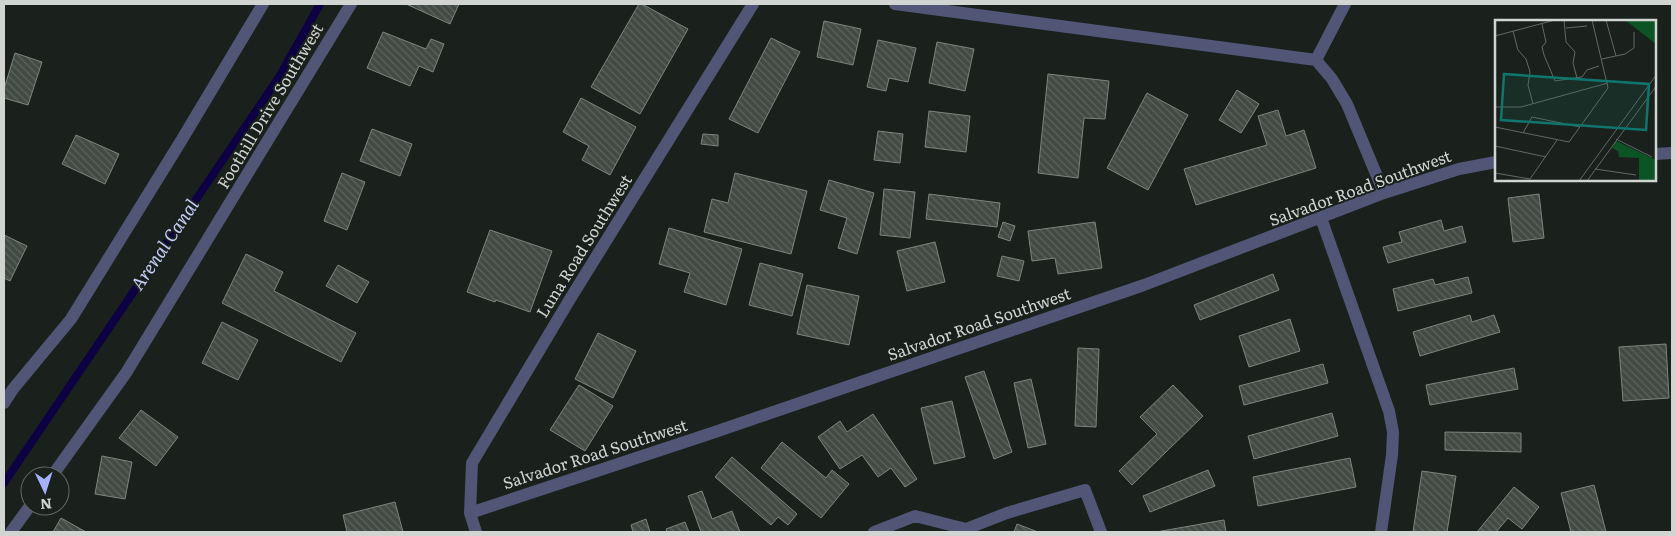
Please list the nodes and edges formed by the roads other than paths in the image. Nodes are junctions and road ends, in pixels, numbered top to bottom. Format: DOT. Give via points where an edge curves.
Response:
graph roads {
  1 [pos="263,4"];
  2 [pos="351,4"];
  3 [pos="753,4"];
  4 [pos="895,4"];
  5 [pos="1345,4"];
  6 [pos="1316,60"];
  7 [pos="1672,153"];
  8 [pos="1656,154"];
  9 [pos="1495,162"];
  10 [pos="1384,193"];
  11 [pos="1321,218"];
  12 [pos="8,387"];
  13 [pos="4,403"];
  14 [pos="59,466"];
  15 [pos="470,513"];
  16 [pos="22,516"];
  17 [pos="10,532"];
  18 [pos="476,532"];
  19 [pos="874,532"];
  20 [pos="1101,532"];
  21 [pos="1381,532"];
  1 -- 12 [label="street" via="70,319"];
  2 -- 14 [label="street, Foothill Drive Southwest" via="126,374"];
  3 -- 15 [label="street, Luna Road Southwest" via="472,463"];
  4 -- 6 [label="street"];
  5 -- 6 [label="street"];
  6 -- 10 [label="street" via="1347,104"];
  7 -- 8 [label="street"];
  9 -- 10 [label="street, Salvador Road Southwest" via="1459,169"];
  10 -- 11 [label="street, Salvador Road Southwest"];
  11 -- 15 [label="street, Salvador Road Southwest" via="1144,285"];
  11 -- 21 [label="street" via="1389,411 1393,432 1392,455"];
  12 -- 13 [label="street"];
  15 -- 18 [label="street, Luna Road Southwest"];
  16 -- 17 [label="street"];
  19 -- 20 [label="street" via="915,516 966,528 1085,490"];
}
